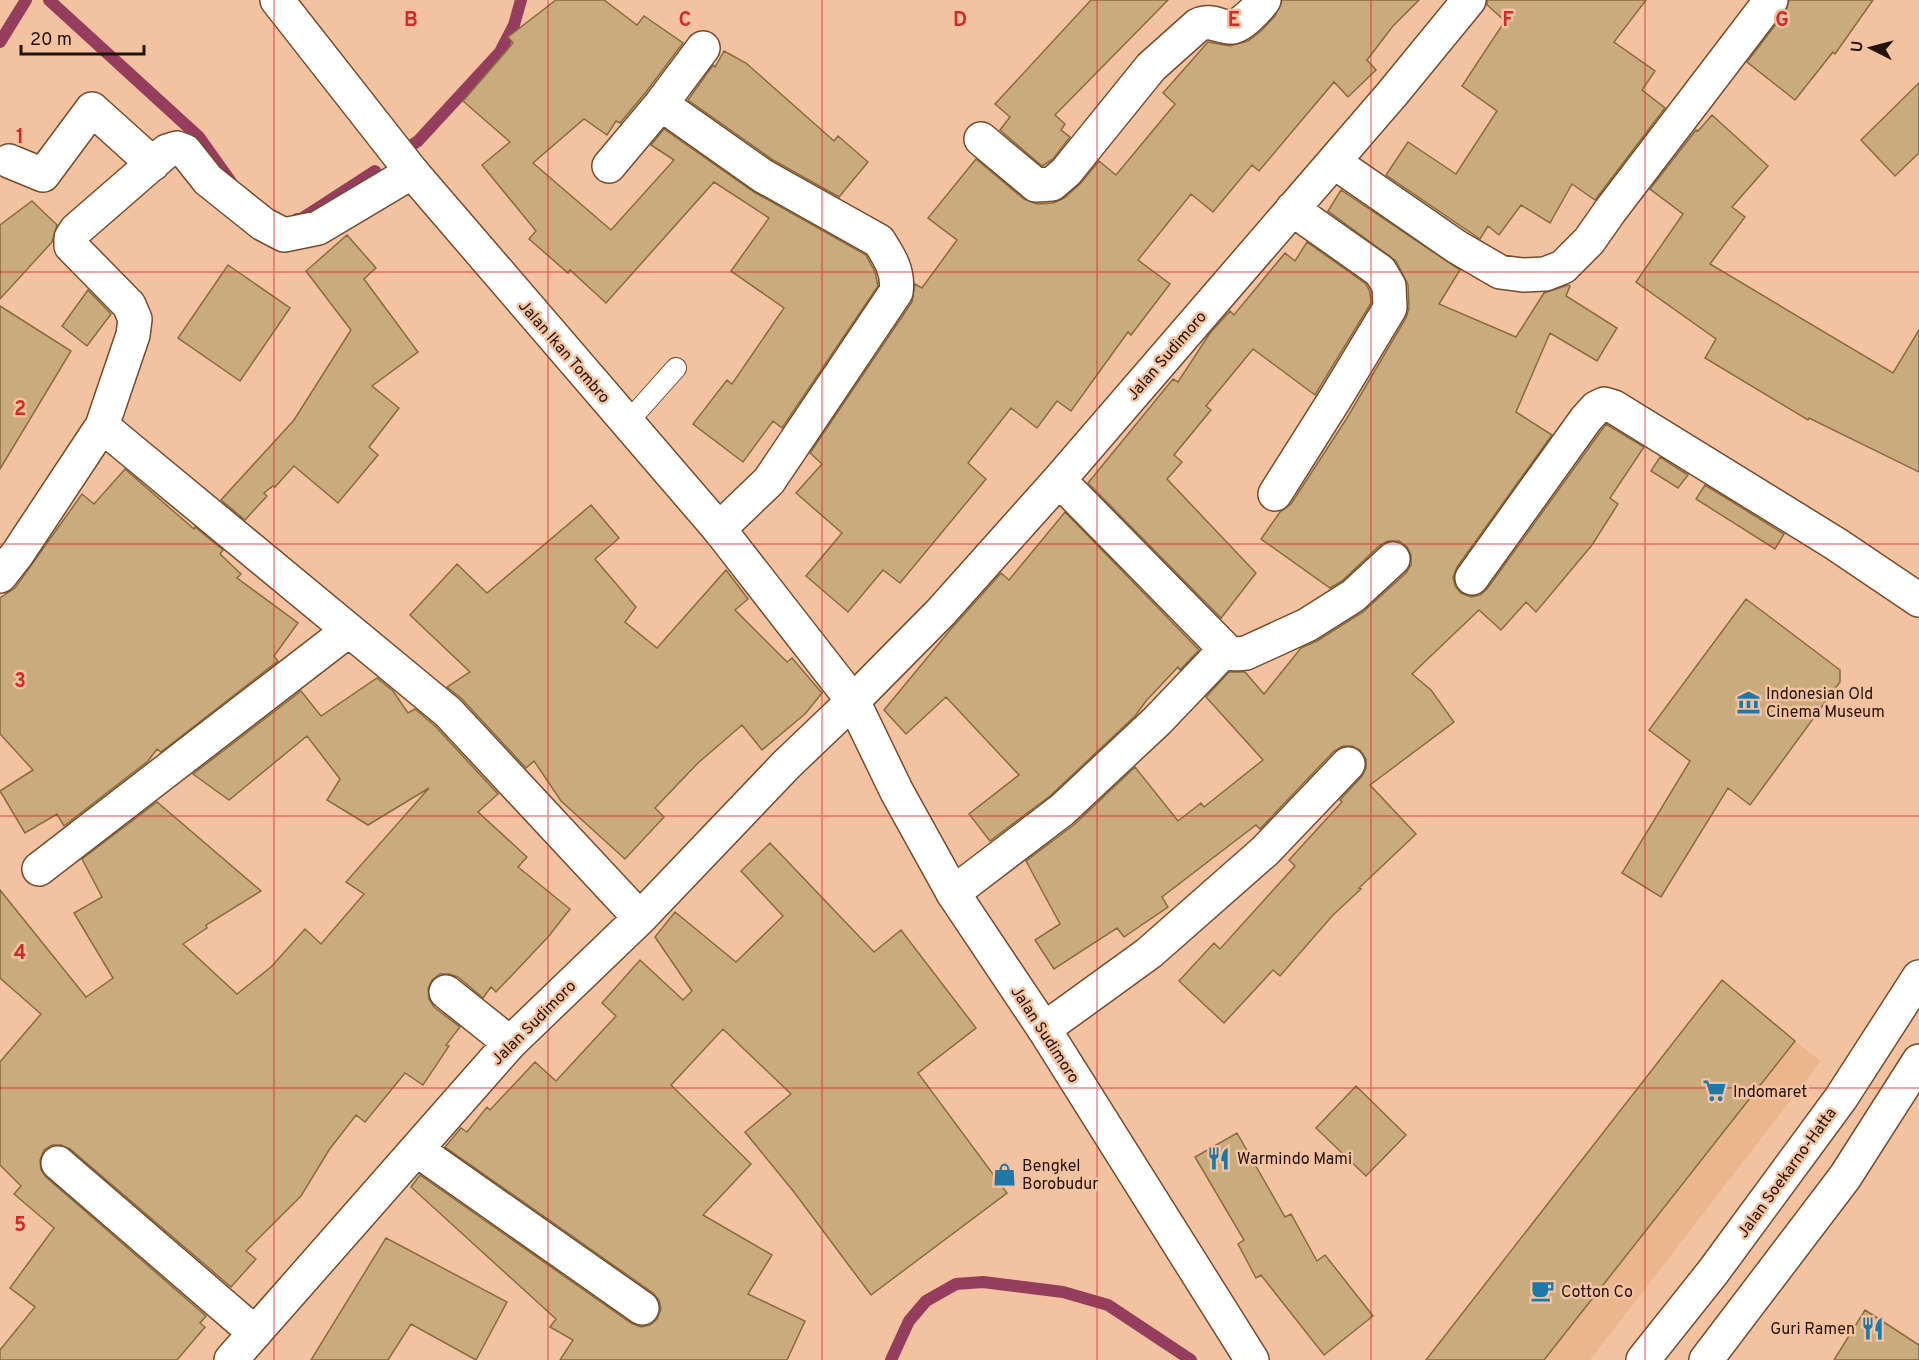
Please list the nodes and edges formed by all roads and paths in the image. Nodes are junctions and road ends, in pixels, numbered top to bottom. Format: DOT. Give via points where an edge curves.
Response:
graph roads {
  1 [pos="277,0"];
  2 [pos="1264,0"];
  3 [pos="1469,0"];
  4 [pos="1771,0"];
  5 [pos="703,48"];
  6 [pos="661,104"];
  7 [pos="981,139"];
  8 [pos="9,161"];
  9 [pos="1334,162"];
  10 [pos="153,164"];
  11 [pos="609,166"];
  12 [pos="412,172"];
  13 [pos="1292,210"];
  14 [pos="676,368"];
  15 [pos="627,423"];
  16 [pos="102,426"];
  17 [pos="1059,480"];
  18 [pos="1275,494"];
  19 [pos="719,529"];
  20 [pos="1393,559"];
  21 [pos="0,576"];
  22 [pos="1472,578"];
  23 [pos="1919,600"];
  24 [pos="349,630"];
  25 [pos="1228,652"];
  26 [pos="854,701"];
  27 [pos="1348,764"];
  28 [pos="39,869"];
  29 [pos="953,893"];
  30 [pos="640,918"];
  31 [pos="1919,977"];
  32 [pos="446,992"];
  33 [pos="1044,1029"];
  34 [pos="510,1043"];
  35 [pos="1919,1061"];
  36 [pos="417,1150"];
  37 [pos="58,1163"];
  38 [pos="642,1308"];
  39 [pos="255,1333"];
  40 [pos="231,1360"];
  41 [pos="1252,1360"];
  42 [pos="1643,1360"];
  43 [pos="1706,1360"];
  1 -- 12 [label="street, Jalan Ikan Tombro"];
  2 -- 7 [label="street" via="1236,26 1198,24 1151,67 1052,184 1036,185"];
  3 -- 9 [label="street, Jalan Sudimoro"];
  4 -- 9 [label="street" via="1589,241 1563,267 1545,274 1500,272"];
  5 -- 6 [label="street"];
  6 -- 11 [label="street"];
  6 -- 19 [label="street" via="763,176 879,241 896,275 896,292 769,482"];
  8 -- 10 [label="street" via="43,175 92,109"];
  9 -- 13 [label="street, Jalan Sudimoro"];
  10 -- 12 [label="street" via="168,152 182,150 208,180 263,224 284,235 318,228"];
  10 -- 16 [label="street" via="70,238 76,254 129,305 135,319"];
  12 -- 15 [label="street, Jalan Ikan Tombro"];
  13 -- 17 [label="street, Jalan Sudimoro"];
  13 -- 18 [label="street" via="1380,271 1391,296 1390,308"];
  14 -- 15 [label="lane"];
  15 -- 19 [label="street, Jalan Ikan Tombro"];
  16 -- 21 [label="street"];
  16 -- 24 [label="street"];
  17 -- 25 [label="street"];
  17 -- 26 [label="street, Jalan Sudimoro" via="941,612"];
  19 -- 26 [label="street, Jalan Ikan Tombro"];
  20 -- 25 [label="street" via="1353,596 1307,625 1245,653"];
  22 -- 23 [label="street" via="1586,419 1604,404 1836,544"];
  24 -- 28 [label="street"];
  24 -- 30 [label="street" via="448,712"];
  25 -- 29 [label="street" via="1220,655 1062,810"];
  26 -- 29 [label="street, Jalan Sudimoro" via="897,792"];
  26 -- 30 [label="street, Jalan Sudimoro" via="786,765"];
  27 -- 33 [label="street" via="1264,851 1149,953"];
  29 -- 33 [label="street, Jalan Sudimoro"];
  30 -- 34 [label="street, Jalan Sudimoro"];
  31 -- 42 [label="street, Jalan Soekarno-Hatta" via="1841,1098"];
  32 -- 34 [label="street"];
  33 -- 41 [label="street, Jalan Sudimoro"];
  34 -- 36 [label="street, Jalan Sudimoro"];
  35 -- 43 [label="street" via="1845,1177"];
  36 -- 38 [label="street"];
  36 -- 39 [label="street, Jalan Sudimoro"];
  37 -- 39 [label="street"];
  39 -- 40 [label="street, Jalan Sudimoro"];
}
